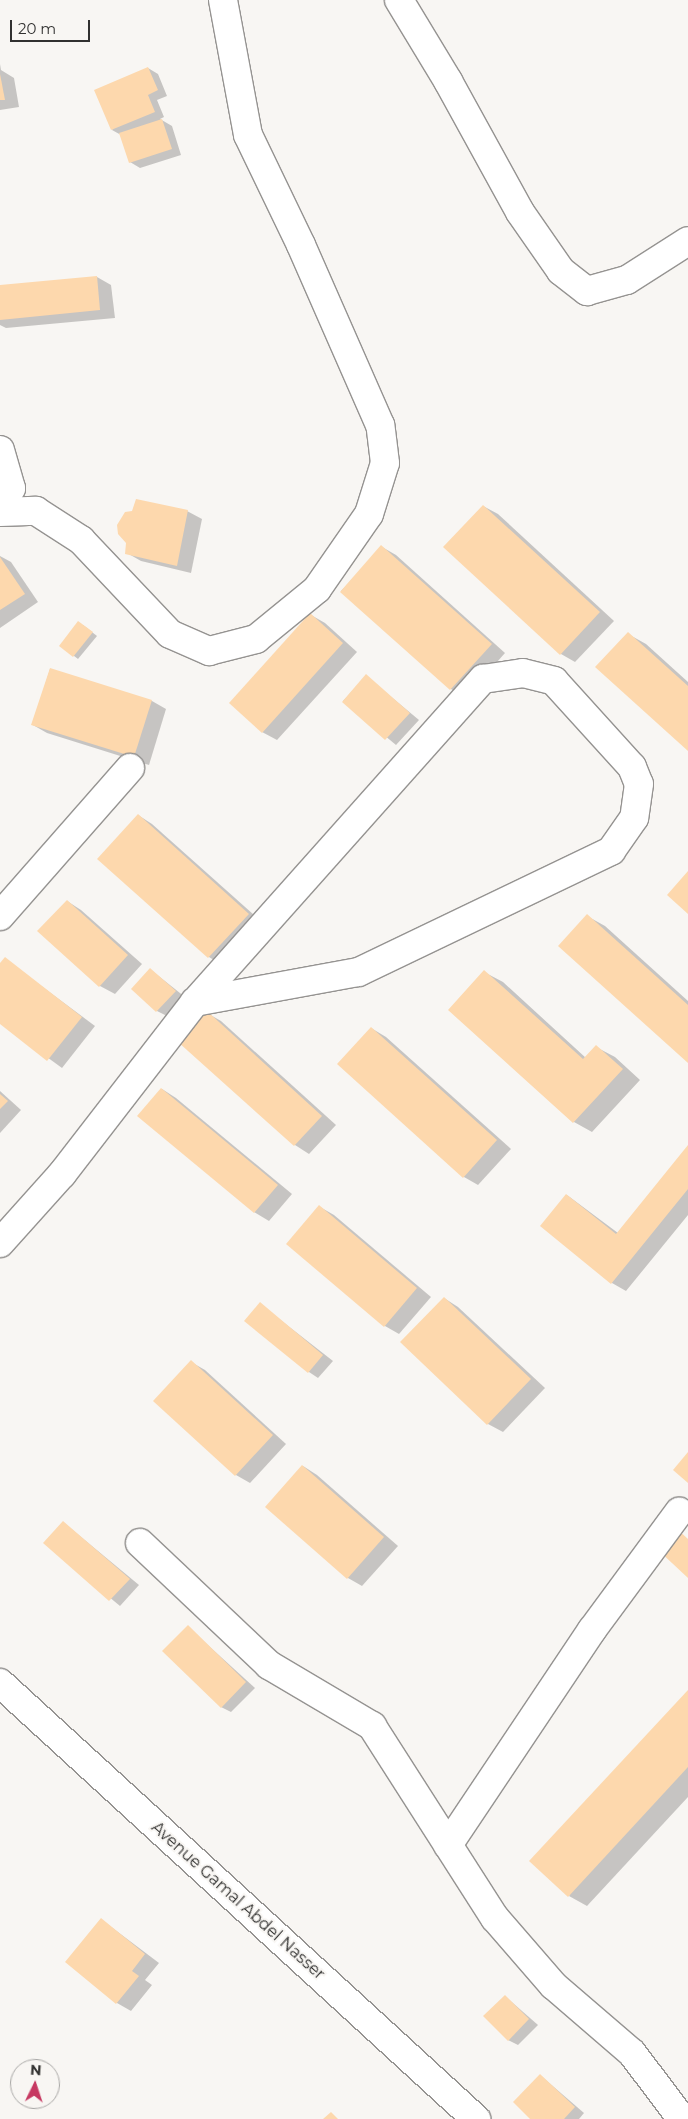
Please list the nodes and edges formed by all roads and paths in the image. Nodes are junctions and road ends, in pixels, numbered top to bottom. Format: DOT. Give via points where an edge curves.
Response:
graph roads {
  1 [pos="223,0"];
  2 [pos="399,0"];
  3 [pos="687,243"];
  4 [pos="0,450"];
  5 [pos="0,507"];
  6 [pos="0,512"];
  7 [pos="130,768"];
  8 [pos="0,916"];
  9 [pos="195,1002"];
  10 [pos="0,1243"];
  11 [pos="679,1512"];
  12 [pos="140,1543"];
  13 [pos="0,1683"];
  14 [pos="448,1845"];
  15 [pos="476,2119"];
  16 [pos="682,2119"];
  1 -- 6 [label="street" via="248,135 301,245 380,425 385,463 369,514 318,589 256,639 209,651 170,634 132,590 74,535 36,510"];
  2 -- 3 [label="street" via="520,212 561,271 587,291 627,280"];
  4 -- 5 [label="street" via="11,488"];
  7 -- 8 [label="street"];
  9 -- 9 [label="street" via="483,679 523,673 554,681 632,766 639,784 634,818 611,851 358,972"];
  9 -- 10 [label="street" via="62,1174"];
  11 -- 14 [label="street" via="592,1630"];
  12 -- 14 [label="street" via="269,1665 372,1726"];
  13 -- 15 [label="street, Avenue Gamal Abdel Nasser"];
  14 -- 16 [label="street" via="495,1918 553,1985 632,2054"];
}
